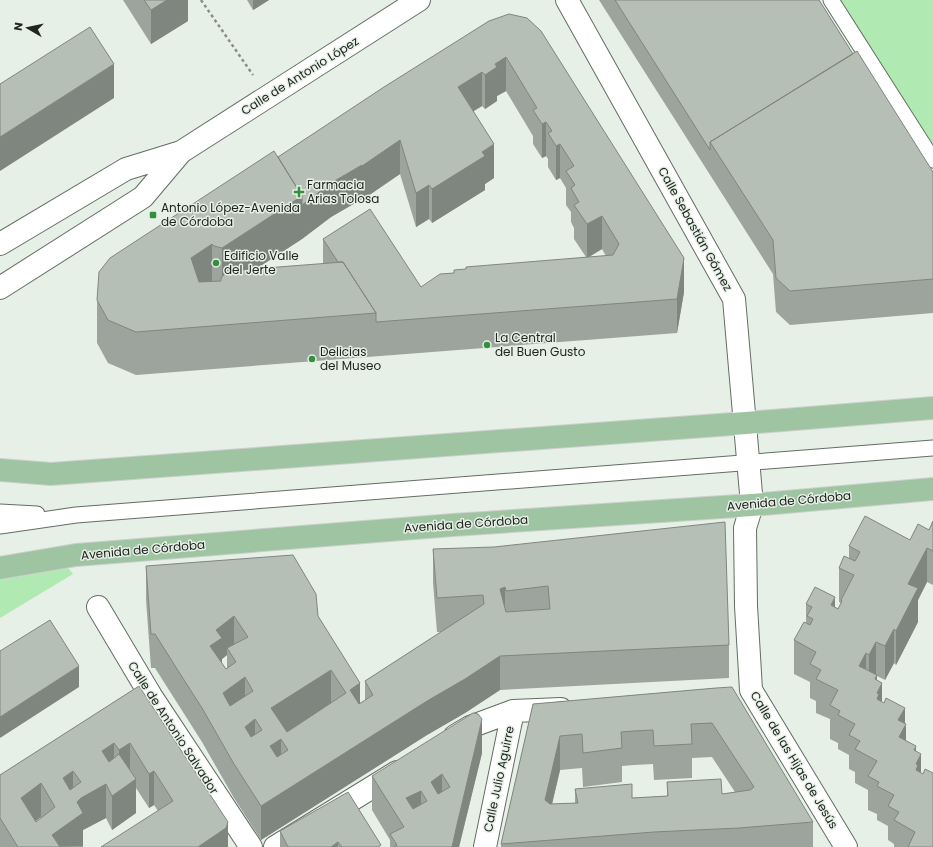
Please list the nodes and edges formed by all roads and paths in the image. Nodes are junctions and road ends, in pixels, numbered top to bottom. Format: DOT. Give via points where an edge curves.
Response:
graph roads {
  1 [pos="201,0"];
  2 [pos="419,0"];
  3 [pos="567,0"];
  4 [pos="831,0"];
  5 [pos="268,96"];
  6 [pos="181,152"];
  7 [pos="933,160"];
  8 [pos="0,244"];
  9 [pos="0,288"];
  10 [pos="933,408"];
  11 [pos="746,424"];
  12 [pos="933,448"];
  13 [pos="749,462"];
  14 [pos="0,470"];
  15 [pos="933,489"];
  16 [pos="752,505"];
  17 [pos="0,512"];
  18 [pos="76,515"];
  19 [pos="0,526"];
  20 [pos="0,568"];
  21 [pos="98,607"];
  22 [pos="151,696"];
  23 [pos="131,708"];
  24 [pos="577,708"];
  25 [pos="513,711"];
  26 [pos="436,748"];
  27 [pos="416,760"];
  28 [pos="251,847"];
  29 [pos="275,847"];
  30 [pos="485,847"];
  31 [pos="846,847"];
  1 -- 5 [label="path"];
  2 -- 5 [label="street, Calle de Antonio López"];
  3 -- 11 [label="street, Calle Sebastián Gómez" via="734,299"];
  4 -- 7 [label="lane"];
  5 -- 6 [label="street, Calle de Antonio López"];
  6 -- 8 [label="street, Calle de Antonio López" via="126,169"];
  6 -- 9 [label="street, Calle de Antonio López" via="143,197"];
  10 -- 11 [label="main road"];
  11 -- 13 [label="street, Calle Sebastián Gómez"];
  11 -- 14 [label="main road" via="51,474"];
  12 -- 13 [label="lane"];
  13 -- 16 [label="street, Calle Sebastián Gómez"];
  13 -- 18 [label="lane"];
  15 -- 16 [label="main road, Avenida de Córdoba"];
  16 -- 20 [label="main road, Avenida de Córdoba" via="453,525 76,555"];
  16 -- 31 [label="street, Calle de las Hijas de Jesús" via="745,528 746,606 742,694"];
  17 -- 18 [label="lane"];
  18 -- 19 [label="lane"];
  21 -- 22 [label="street, Calle de Antonio Salvador"];
  22 -- 23 [label="street"];
  22 -- 28 [label="street, Calle de Antonio Salvador"];
  24 -- 25 [label="street"];
  25 -- 26 [label="street" via="470,727"];
  25 -- 30 [label="street, Calle Julio Aguirre"];
  27 -- 29 [label="street"];
}
